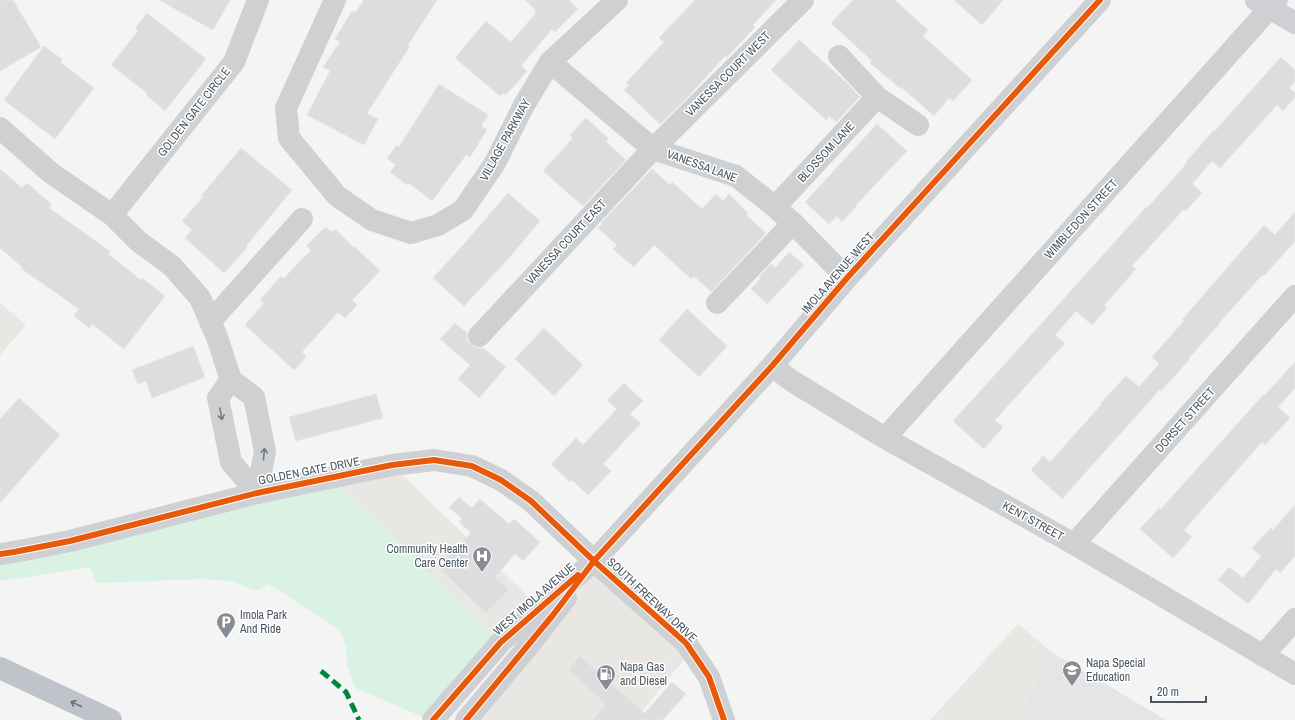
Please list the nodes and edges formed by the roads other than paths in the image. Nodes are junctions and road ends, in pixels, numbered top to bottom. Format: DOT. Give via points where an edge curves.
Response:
graph roads {
  1 [pos="258,0"];
  2 [pos="335,0"];
  3 [pos="617,0"];
  4 [pos="803,0"];
  5 [pos="1100,0"];
  6 [pos="1268,3"];
  7 [pos="1295,23"];
  8 [pos="840,56"];
  9 [pos="550,62"];
  10 [pos="877,97"];
  11 [pos="918,125"];
  12 [pos="0,128"];
  13 [pos="653,149"];
  14 [pos="775,207"];
  15 [pos="112,215"];
  16 [pos="302,219"];
  17 [pos="793,223"];
  18 [pos="847,278"];
  19 [pos="1295,296"];
  20 [pos="717,303"];
  21 [pos="210,322"];
  22 [pos="479,336"];
  23 [pos="772,366"];
  24 [pos="231,380"];
  25 [pos="885,438"];
  26 [pos="257,493"];
  27 [pos="1074,544"];
  28 [pos="0,554"];
  29 [pos="594,560"];
  30 [pos="1295,619"];
  31 [pos="1263,656"];
  32 [pos="0,668"];
  33 [pos="1295,674"];
  34 [pos="111,720"];
  35 [pos="434,720"];
  36 [pos="466,720"];
  37 [pos="724,720"];
  1 -- 15 [label="street, GOLDEN GATE CIRCLE" via="234,62"];
  2 -- 9 [label="street, VILLAGE PARKWAY" via="286,108 289,138 337,196 372,220 411,233 438,225 463,210 495,164 524,105"];
  3 -- 9 [label="street, VILLAGE PARKWAY"];
  4 -- 13 [label="street, VANESSA COURT WEST"];
  5 -- 18 [label="street, IMOLA AVENUE WEST"];
  6 -- 7 [label="street"];
  6 -- 25 [label="street, WIMBLEDON STREET"];
  8 -- 10 [label="street"];
  9 -- 13 [label="street, VANESSA LANE"];
  10 -- 11 [label="street"];
  10 -- 14 [label="street, BLOSSOM LANE"];
  12 -- 15 [label="street" via="50,173"];
  13 -- 14 [label="street, VANESSA LANE" via="736,176"];
  13 -- 22 [label="street, VANESSA COURT EAST"];
  14 -- 17 [label="street, VANESSA LANE"];
  15 -- 21 [label="street" via="138,241 172,266 200,298"];
  16 -- 21 [label="street"];
  17 -- 18 [label="street, VANESSA LANE"];
  17 -- 20 [label="street"];
  18 -- 23 [label="street, IMOLA AVENUE WEST"];
  19 -- 27 [label="street, DORSET STREET"];
  21 -- 24 [label="street"];
  23 -- 25 [label="street, KENT STREET"];
  23 -- 29 [label="street, IMOLA AVENUE WEST"];
  26 -- 24 [label="street, one-way" via="265,451 254,397"];
  24 -- 26 [label="street, one-way" via="218,398 231,462"];
  25 -- 27 [label="street, KENT STREET"];
  26 -- 28 [label="street, GOLDEN GATE DRIVE" via="70,541"];
  26 -- 29 [label="street, GOLDEN GATE DRIVE" via="392,465 434,460 472,466 501,480 531,501"];
  27 -- 31 [label="street, KENT STREET"];
  29 -- 35 [label="street, WEST IMOLA AVENUE" via="501,642"];
  29 -- 36 [label="street, WEST IMOLA AVENUE" via="554,614"];
  29 -- 37 [label="street, SOUTH FREEWAY DRIVE" via="686,643 709,677"];
  30 -- 31 [label="street"];
  31 -- 33 [label="street, KENT STREET"];
  34 -- 32 [label="highway, one-way"];
}
